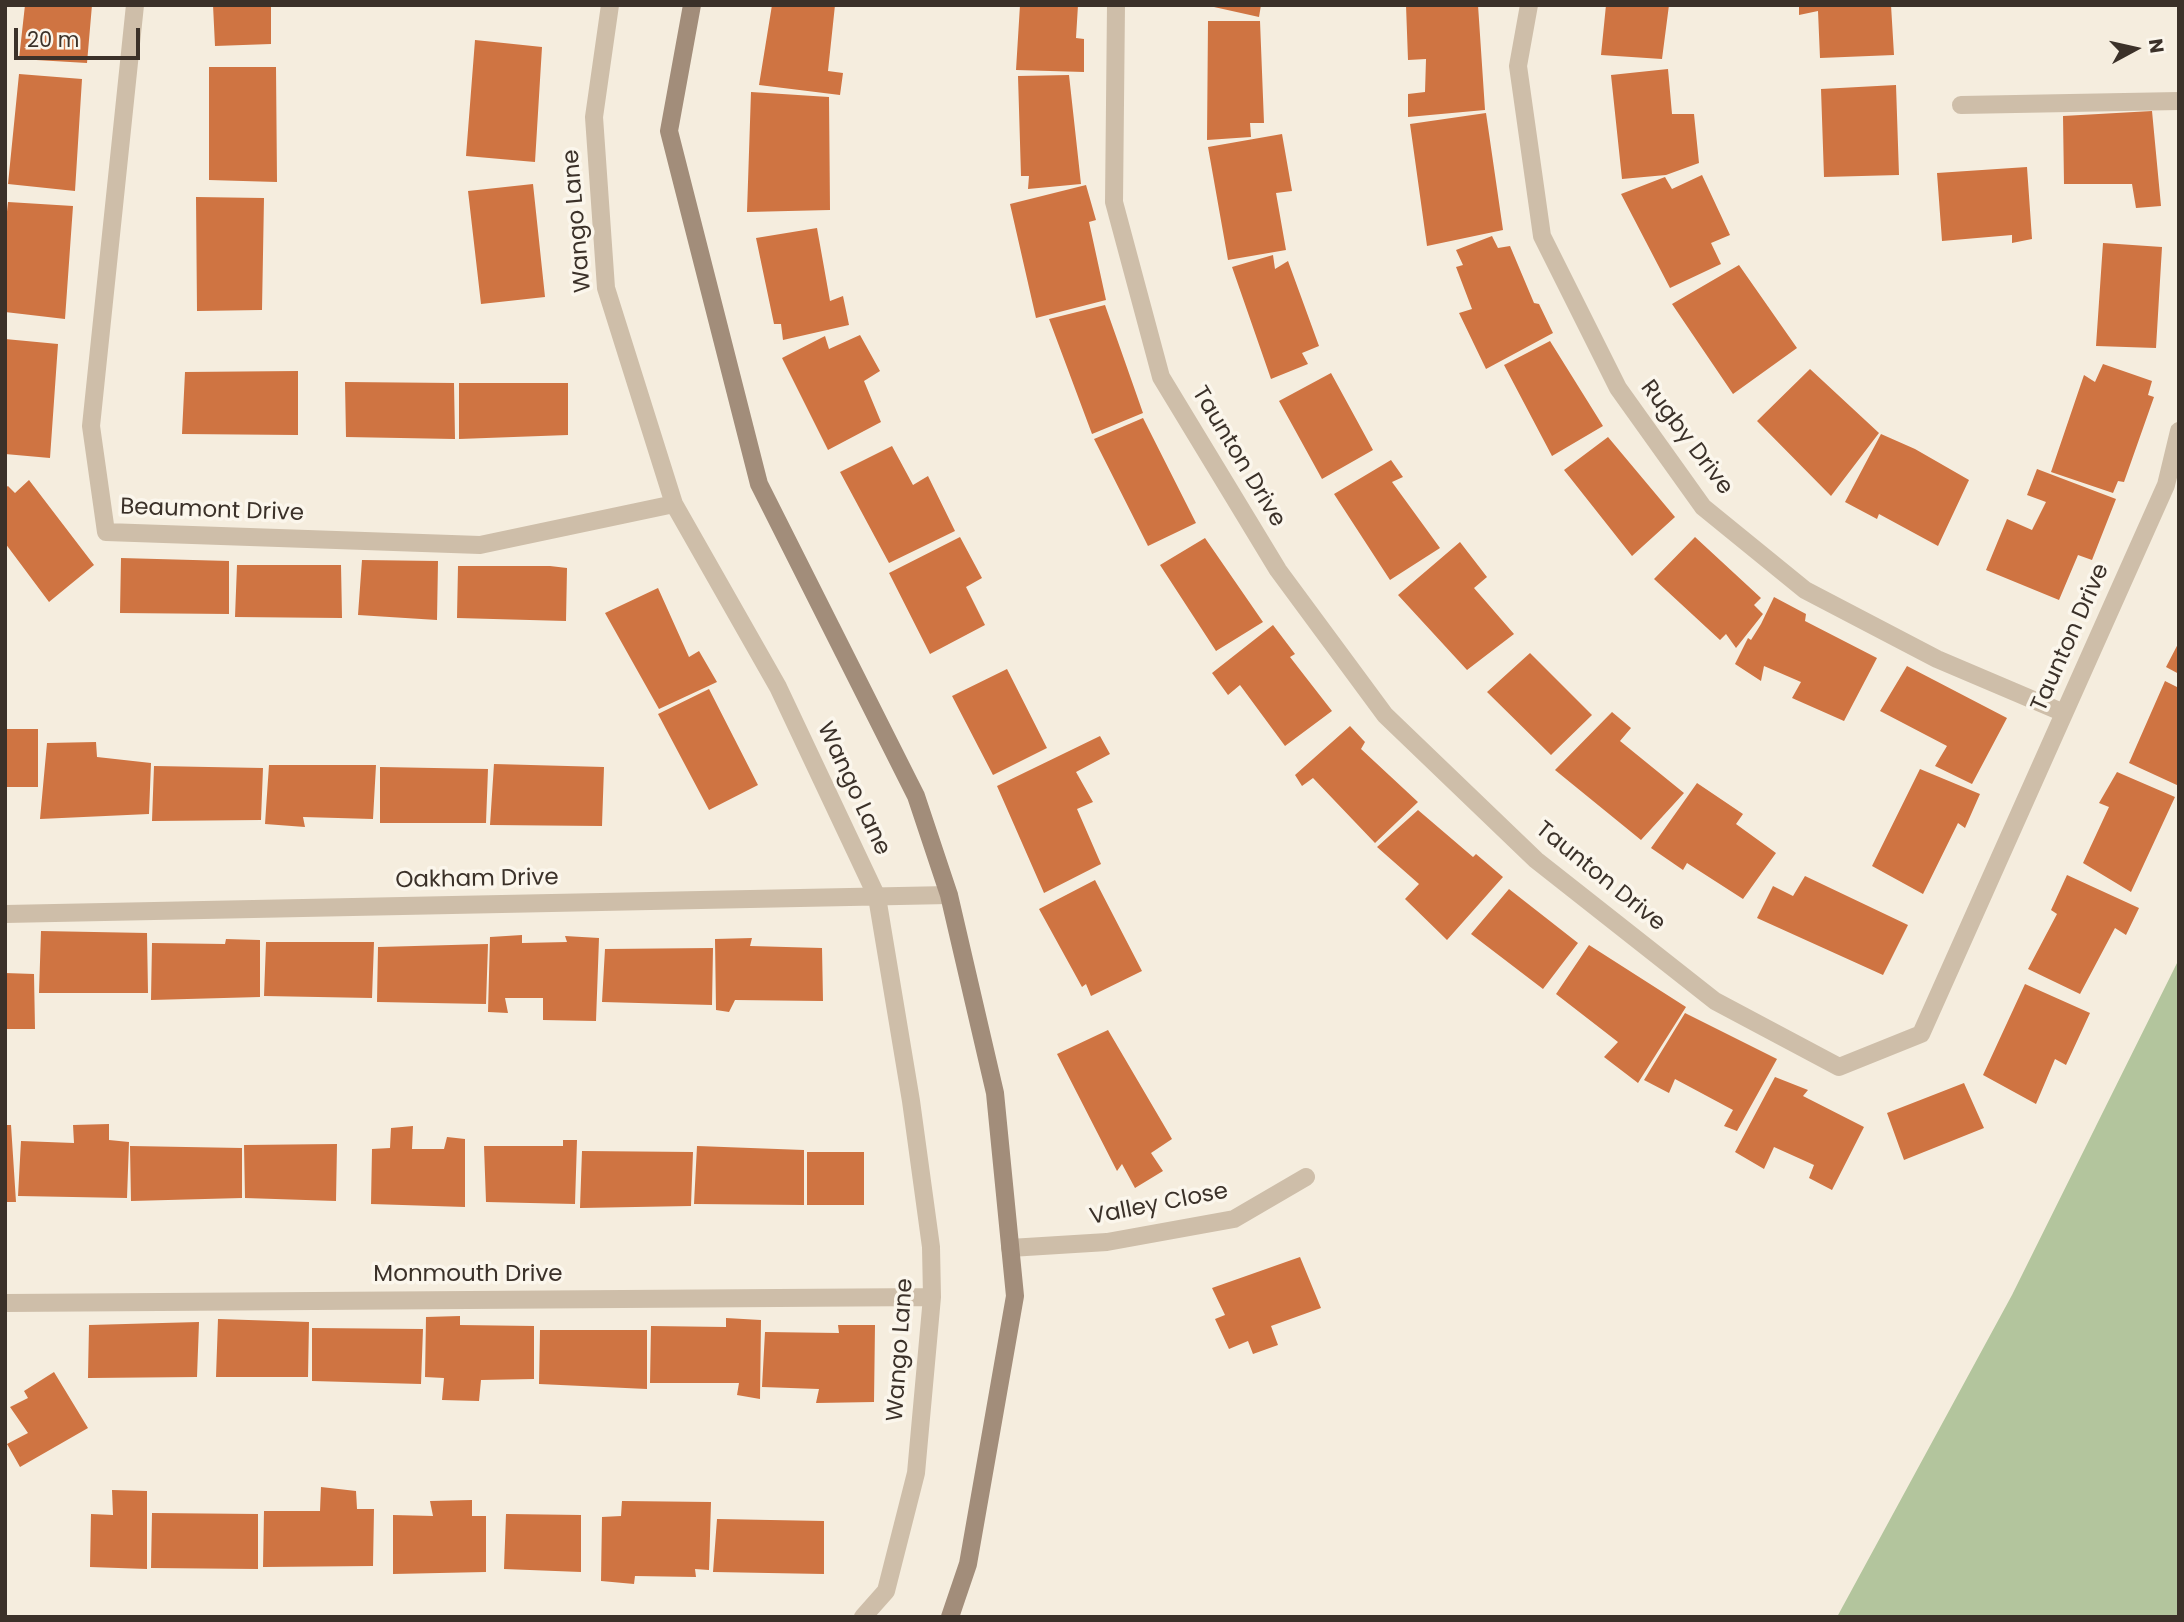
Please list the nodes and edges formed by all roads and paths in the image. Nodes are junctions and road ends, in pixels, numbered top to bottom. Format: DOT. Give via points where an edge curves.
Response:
graph roads {
  1 [pos="135,5"];
  2 [pos="610,5"];
  3 [pos="692,5"];
  4 [pos="1116,5"];
  5 [pos="1529,5"];
  6 [pos="2179,101"];
  7 [pos="1961,105"];
  8 [pos="2179,431"];
  9 [pos="674,504"];
  10 [pos="2064,713"];
  11 [pos="949,895"];
  12 [pos="877,897"];
  13 [pos="5,914"];
  14 [pos="1306,1177"];
  15 [pos="1010,1248"];
  16 [pos="932,1297"];
  17 [pos="5,1303"];
  18 [pos="863,1617"];
  19 [pos="950,1617"];
  1 -- 9 [label="street, Beaumont Drive" via="91,426 106,532 480,545"];
  2 -- 9 [label="street, Wango Lane" via="594,117 606,288"];
  3 -- 11 [label="main road" via="669,131 758,484 916,796"];
  4 -- 10 [label="street, Taunton Drive" via="1114,202 1161,377 1278,570 1385,715 1536,860 1714,1001 1839,1067 1921,1034"];
  5 -- 10 [label="street, Rugby Drive" via="1518,66 1542,236 1618,388 1703,507 1805,590 1937,659"];
  6 -- 7 [label="street"];
  8 -- 10 [label="street, Taunton Drive" via="2166,485"];
  9 -- 12 [label="street, Wango Lane" via="778,687"];
  11 -- 12 [label="street, Oakham Drive"];
  11 -- 15 [label="main road" via="995,1093"];
  12 -- 13 [label="street, Oakham Drive"];
  12 -- 16 [label="street, Wango Lane" via="913,1114 931,1247"];
  14 -- 15 [label="street, Valley Close" via="1234,1219 1107,1242"];
  15 -- 19 [label="main road" via="1016,1296 968,1564"];
  16 -- 17 [label="street, Monmouth Drive"];
  16 -- 18 [label="street, Wango Lane" via="916,1473 887,1591"];
}
